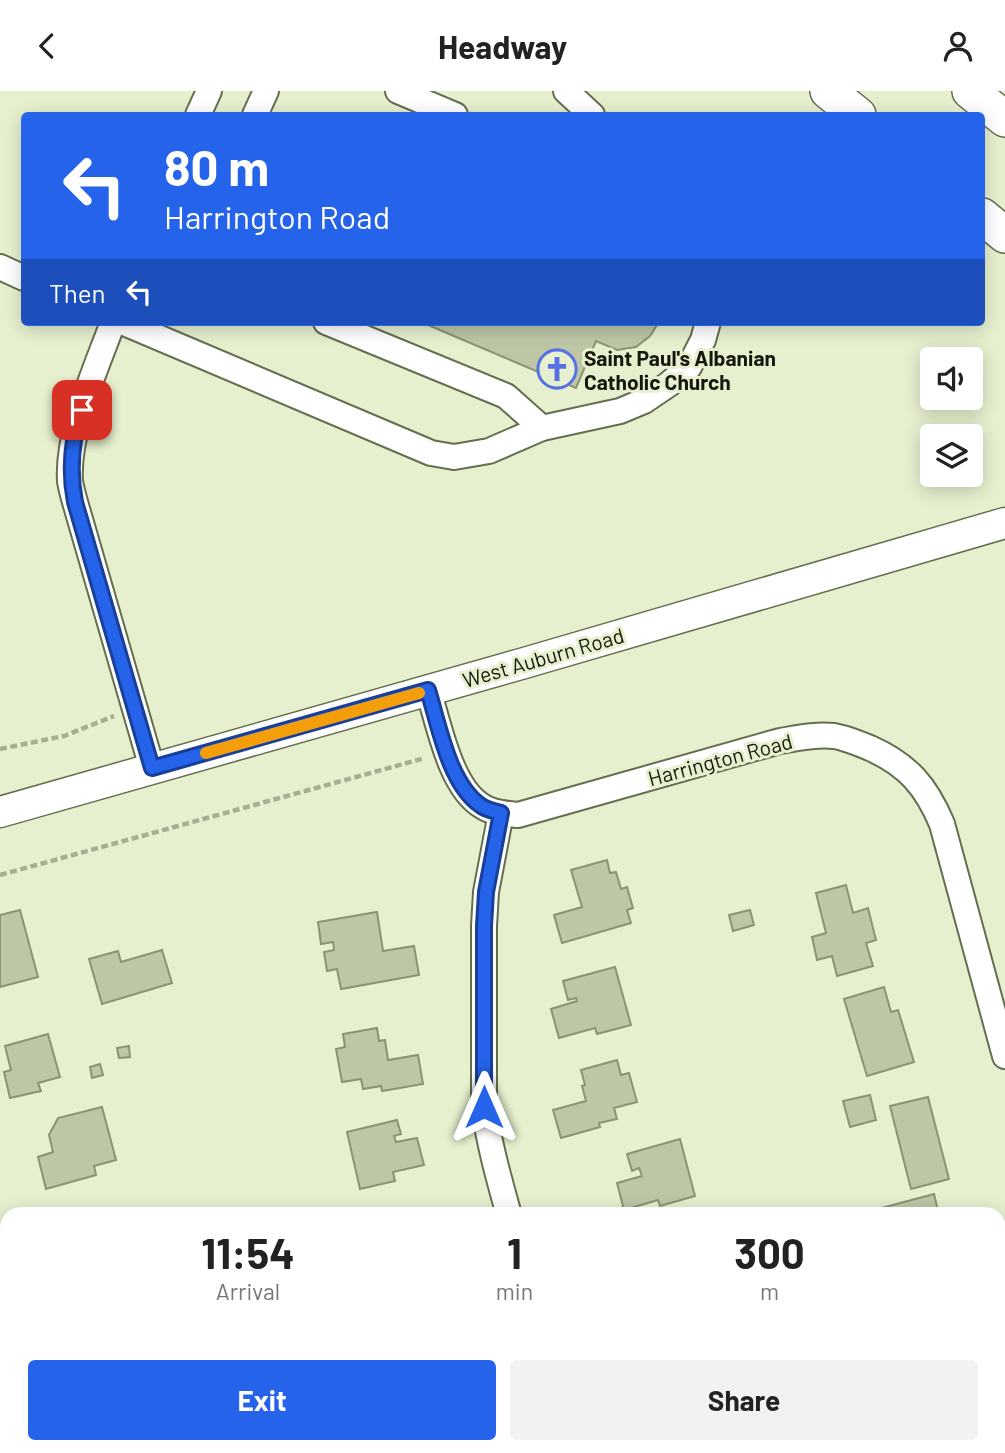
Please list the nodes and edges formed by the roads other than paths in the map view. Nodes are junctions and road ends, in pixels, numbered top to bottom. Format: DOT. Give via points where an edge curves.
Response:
graph roads {
  1 [pos="209,91"];
  2 [pos="265,91"];
  3 [pos="398,91"];
  4 [pos="566,91"];
  5 [pos="828,91"];
  6 [pos="970,91"];
  7 [pos="199,112"];
  8 [pos="256,112"];
  9 [pos="448,112"];
  10 [pos="589,112"];
  11 [pos="854,112"];
  12 [pos="1005,120"];
  13 [pos="985,218"];
  14 [pos="1005,235"];
  15 [pos="0,267"];
  16 [pos="21,277"];
  17 [pos="112,326"];
  18 [pos="131,326"];
  19 [pos="336,326"];
  20 [pos="707,326"];
  21 [pos="542,428"];
  22 [pos="1005,523"];
  23 [pos="428,690"];
  24 [pos="152,768"];
  25 [pos="0,813"];
  26 [pos="501,813"];
  27 [pos="1005,1056"];
  28 [pos="507,1207"];
  1 -- 7 [label="street"];
  2 -- 8 [label="street"];
  3 -- 9 [label="street"];
  4 -- 10 [label="street"];
  5 -- 11 [label="highway"];
  6 -- 12 [label="highway"];
  13 -- 14 [label="highway"];
  15 -- 16 [label="street"];
  17 -- 24 [label="street" via="76,427 71,481"];
  18 -- 21 [label="street" via="431,453 454,457 489,451"];
  19 -- 21 [label="street" via="506,396"];
  20 -- 21 [label="street" via="689,367 644,401 620,411"];
  22 -- 23 [label="main road, West Auburn Road"];
  23 -- 24 [label="main road, West Auburn Road"];
  23 -- 26 [label="street" via="447,751 469,796 483,808"];
  24 -- 25 [label="main road, West Auburn Road"];
  26 -- 27 [label="street, Harrington Road" via="518,815 807,736 834,736 880,753 902,766 933,801"];
  26 -- 28 [label="street" via="484,926 484,1107"];
}
